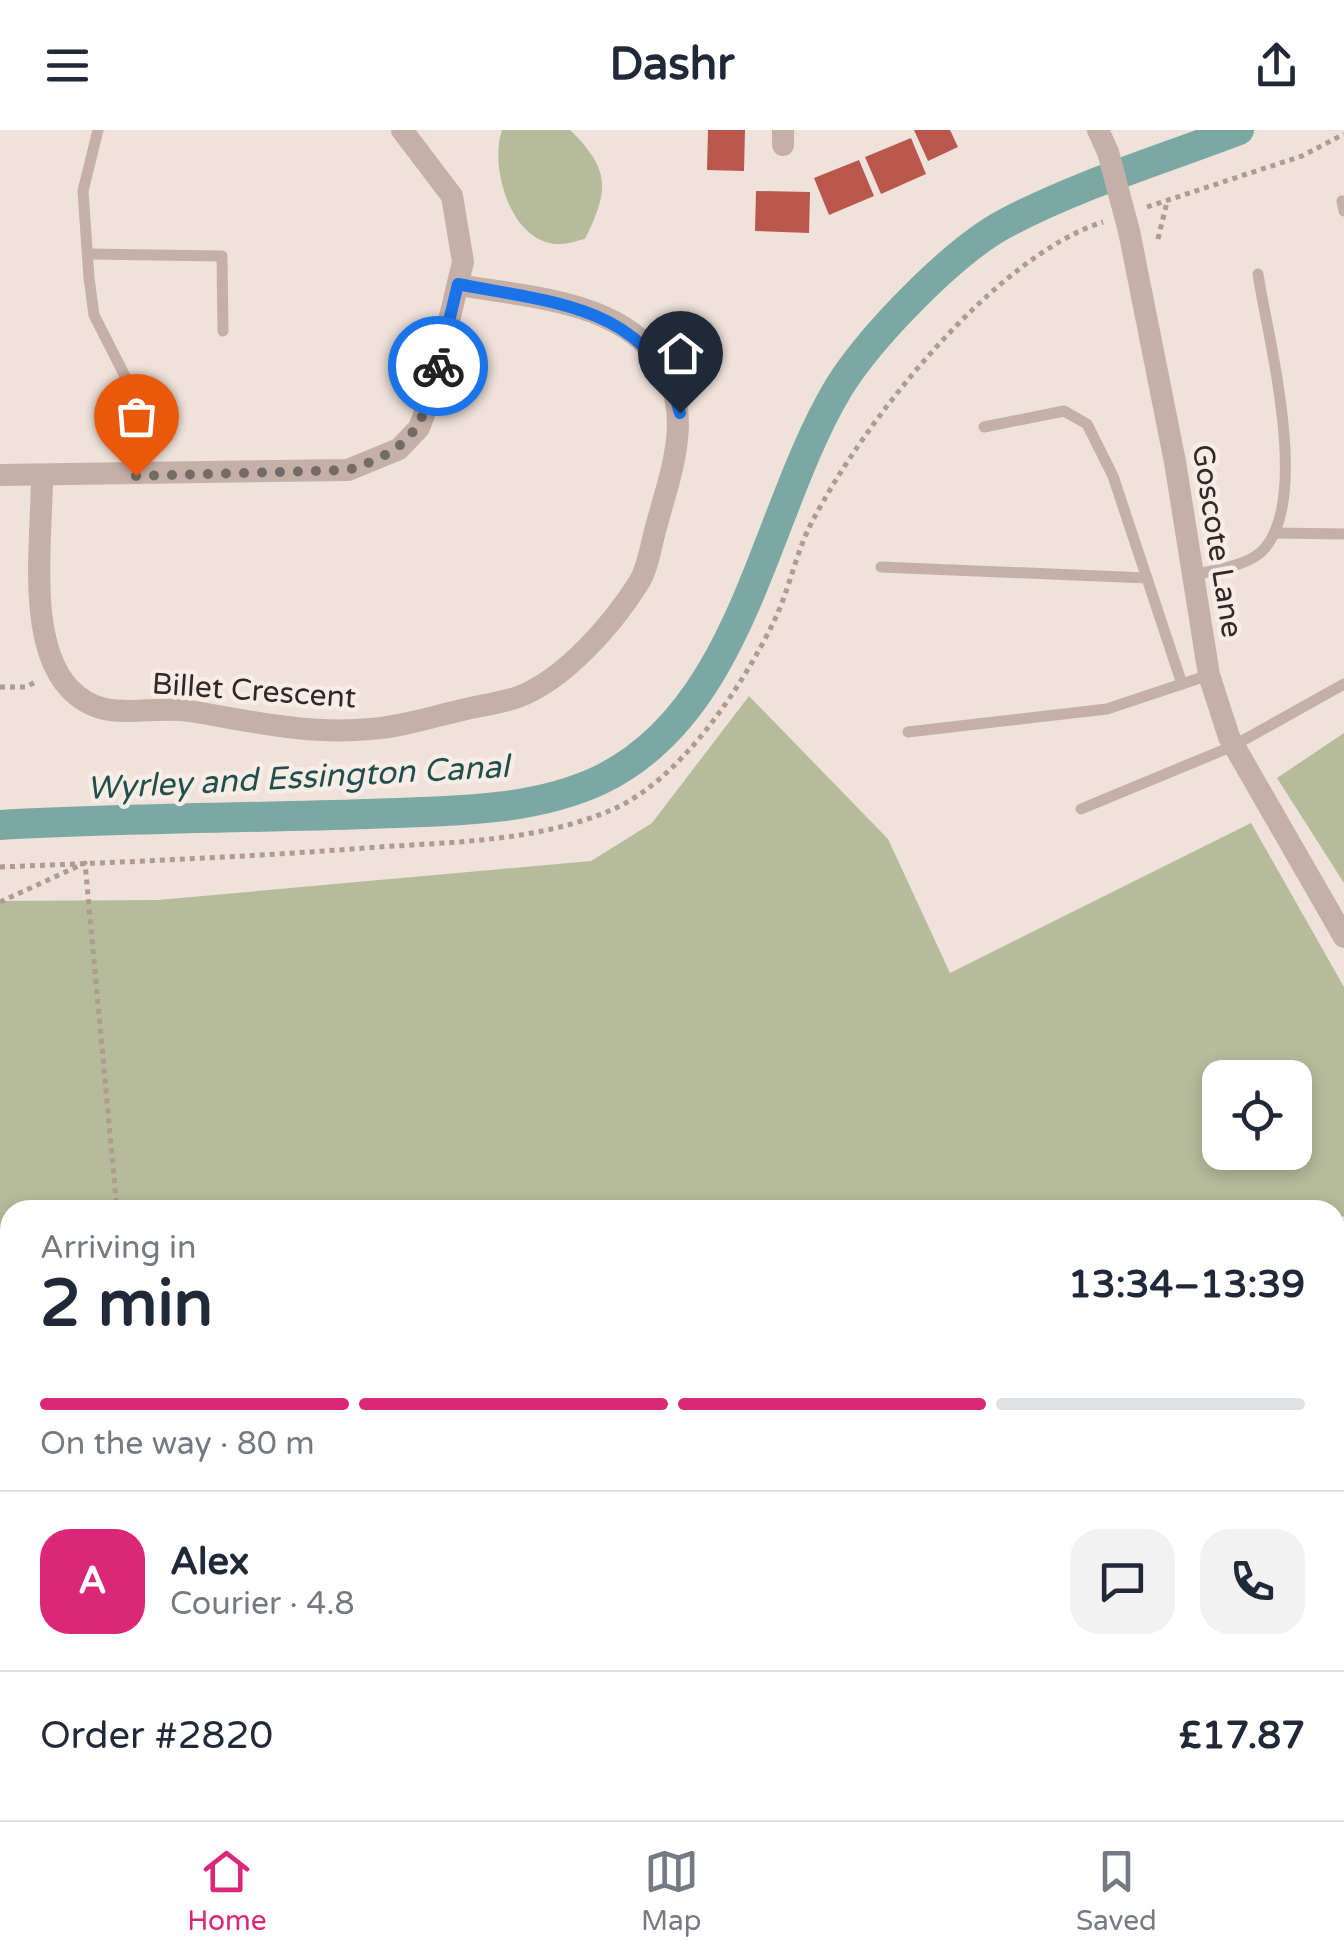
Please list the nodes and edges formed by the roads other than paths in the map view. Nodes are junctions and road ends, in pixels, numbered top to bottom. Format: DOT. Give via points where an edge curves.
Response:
graph roads {
  1 [pos="98,130"];
  2 [pos="402,130"];
  3 [pos="1103,141"];
  4 [pos="88,254"];
  5 [pos="1258,274"];
  6 [pos="458,284"];
  7 [pos="223,331"];
  8 [pos="984,427"];
  9 [pos="0,476"];
  10 [pos="42,476"];
  11 [pos="136,476"];
  12 [pos="1275,533"];
  13 [pos="1344,534"];
  14 [pos="880,567"];
  15 [pos="1193,575"];
  16 [pos="1146,578"];
  17 [pos="1209,675"];
  18 [pos="1182,684"];
  19 [pos="1344,684"];
  20 [pos="908,732"];
  21 [pos="1233,746"];
  22 [pos="1081,809"];
  23 [pos="1344,937"];
  1 -- 4 [label="lane" via="83,191"];
  2 -- 6 [label="street" via="452,196 463,262"];
  3 -- 15 [label="street, Goscote Lane, bridge"];
  4 -- 7 [label="lane" via="222,256"];
  4 -- 11 [label="lane" via="94,315 128,382"];
  5 -- 12 [label="lane" via="1282,429 1284,484"];
  6 -- 10 [label="street, Billet Crescent" via="571,306 619,326 653,352 672,382 680,413 679,444 641,581 554,675 519,697 370,730 268,726 185,710 96,710 68,688 40,625"];
  6 -- 11 [label="street" via="431,396 419,428 400,448 348,470"];
  8 -- 16 [label="lane" via="1064,410 1087,424 1113,476"];
  9 -- 10 [label="street"];
  10 -- 11 [label="street"];
  12 -- 13 [label="lane"];
  12 -- 15 [label="lane" via="1262,552"];
  14 -- 16 [label="lane"];
  15 -- 17 [label="street, Goscote Lane"];
  16 -- 18 [label="lane"];
  17 -- 18 [label="lane"];
  17 -- 21 [label="street, Goscote Lane"];
  18 -- 20 [label="lane" via="1107,710"];
  19 -- 21 [label="lane"];
  21 -- 22 [label="lane"];
  21 -- 23 [label="street, Goscote Lane"];
}
